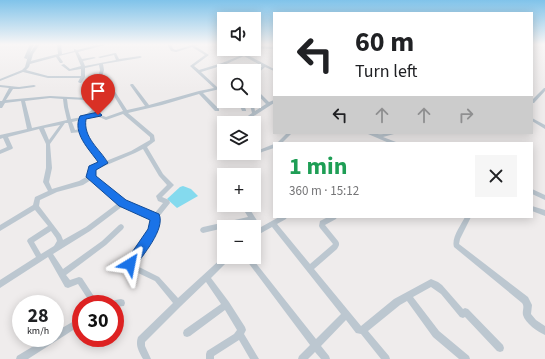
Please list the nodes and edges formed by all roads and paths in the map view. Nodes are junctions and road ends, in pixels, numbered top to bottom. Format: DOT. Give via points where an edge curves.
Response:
graph roads {
  1 [pos="81,60"];
  2 [pos="25,61"];
  3 [pos="37,61"];
  4 [pos="61,61"];
  5 [pos="114,61"];
  6 [pos="199,61"];
  7 [pos="231,61"];
  8 [pos="254,61"];
  9 [pos="28,63"];
  10 [pos="101,63"];
  11 [pos="264,66"];
  12 [pos="84,67"];
  13 [pos="261,69"];
  14 [pos="23,70"];
  15 [pos="273,70"];
  16 [pos="198,72"];
  17 [pos="83,77"];
  18 [pos="100,77"];
  19 [pos="0,79"];
  20 [pos="80,82"];
  21 [pos="132,85"];
  22 [pos="0,86"];
  23 [pos="34,86"];
  24 [pos="11,88"];
  25 [pos="216,88"];
  26 [pos="545,88"];
  27 [pos="113,91"];
  28 [pos="200,92"];
  29 [pos="261,96"];
  30 [pos="65,98"];
  31 [pos="23,100"];
  32 [pos="533,101"];
  33 [pos="273,102"];
  34 [pos="1,104"];
  35 [pos="268,104"];
  36 [pos="148,107"];
  37 [pos="94,108"];
  38 [pos="253,108"];
  39 [pos="217,110"];
  40 [pos="125,112"];
  41 [pos="254,114"];
  42 [pos="100,116"];
  43 [pos="251,116"];
  44 [pos="83,118"];
  45 [pos="533,120"];
  46 [pos="70,121"];
  47 [pos="64,122"];
  48 [pos="545,127"];
  49 [pos="41,128"];
  50 [pos="30,130"];
  51 [pos="82,130"];
  52 [pos="289,134"];
  53 [pos="373,134"];
  54 [pos="388,134"];
  55 [pos="380,136"];
  56 [pos="2,137"];
  57 [pos="281,142"];
  58 [pos="392,142"];
  59 [pos="48,144"];
  60 [pos="0,146"];
  61 [pos="144,146"];
  62 [pos="273,146"];
  63 [pos="261,150"];
  64 [pos="1,152"];
  65 [pos="104,163"];
  66 [pos="91,177"];
  67 [pos="51,192"];
  68 [pos="533,192"];
  69 [pos="545,198"];
  70 [pos="122,203"];
  71 [pos="36,206"];
  72 [pos="533,208"];
  73 [pos="249,212"];
  74 [pos="545,213"];
  75 [pos="155,217"];
  76 [pos="282,218"];
  77 [pos="332,218"];
  78 [pos="468,218"];
  79 [pos="252,219"];
  80 [pos="273,223"];
  81 [pos="52,227"];
  82 [pos="121,227"];
  83 [pos="0,228"];
  84 [pos="261,229"];
  85 [pos="203,230"];
  86 [pos="56,248"];
  87 [pos="49,253"];
  88 [pos="40,259"];
  89 [pos="220,264"];
  90 [pos="252,264"];
  91 [pos="310,268"];
  92 [pos="62,274"];
  93 [pos="206,277"];
  94 [pos="0,284"];
  95 [pos="89,295"];
  96 [pos="408,296"];
  97 [pos="178,303"];
  98 [pos="226,305"];
  99 [pos="346,315"];
  100 [pos="363,330"];
  101 [pos="545,331"];
  102 [pos="187,333"];
  103 [pos="240,334"];
  104 [pos="315,346"];
  105 [pos="40,347"];
  106 [pos="500,348"];
  107 [pos="20,359"];
  108 [pos="147,359"];
  109 [pos="210,359"];
  110 [pos="255,359"];
  111 [pos="302,359"];
  112 [pos="326,359"];
  113 [pos="386,359"];
  114 [pos="466,359"];
  1 -- 12 [label="street"];
  2 -- 19 [label="street" via="22,68"];
  3 -- 9 [label="street"];
  4 -- 12 [label="street" via="69,70"];
  5 -- 10 [label="street"];
  6 -- 16 [label="street" via="192,66"];
  7 -- 16 [label="street"];
  8 -- 11 [label="street"];
  9 -- 14 [label="street"];
  10 -- 12 [label="street"];
  10 -- 18 [label="street"];
  11 -- 13 [label="street"];
  11 -- 15 [label="street"];
  12 -- 17 [label="street"];
  14 -- 17 [label="street" via="53,77"];
  14 -- 19 [label="street"];
  16 -- 25 [label="street"];
  17 -- 20 [label="street"];
  21 -- 36 [label="street"];
  22 -- 24 [label="street"];
  23 -- 24 [label="street"];
  24 -- 34 [label="street"];
  25 -- 28 [label="street"];
  26 -- 32 [label="street"];
  27 -- 40 [label="street"];
  28 -- 36 [label="street"];
  28 -- 39 [label="street"];
  29 -- 35 [label="street"];
  30 -- 31 [label="street"];
  30 -- 37 [label="street" via="86,98"];
  30 -- 46 [label="street" via="65,112"];
  31 -- 34 [label="street"];
  31 -- 50 [label="street"];
  33 -- 35 [label="street"];
  35 -- 41 [label="street"];
  36 -- 40 [label="street"];
  37 -- 42 [label="street"];
  37 -- 44 [label="street"];
  38 -- 41 [label="street"];
  40 -- 42 [label="street" via="106,119"];
  40 -- 61 [label="street" via="152,136 153,141"];
  41 -- 43 [label="street"];
  42 -- 44 [label="street"];
  44 -- 46 [label="street"];
  44 -- 51 [label="street"];
  45 -- 48 [label="street"];
  46 -- 47 [label="street"];
  46 -- 51 [label="street" via="72,132"];
  47 -- 49 [label="street"];
  47 -- 59 [label="street"];
  49 -- 50 [label="street"];
  49 -- 59 [label="street"];
  50 -- 56 [label="street"];
  51 -- 65 [label="street" via="87,142"];
  52 -- 57 [label="street"];
  53 -- 55 [label="street"];
  54 -- 55 [label="street"];
  55 -- 58 [label="street"];
  56 -- 64 [label="street" via="10,148"];
  59 -- 67 [label="street" via="49,168 46,182"];
  60 -- 64 [label="street"];
  61 -- 65 [label="street"];
  61 -- 75 [label="street" via="161,175 171,185 159,196 167,203"];
  62 -- 63 [label="street"];
  65 -- 66 [label="street" via="92,169"];
  66 -- 67 [label="street" via="81,184"];
  66 -- 70 [label="street"];
  67 -- 71 [label="street" via="37,200"];
  68 -- 69 [label="street"];
  70 -- 75 [label="street"];
  70 -- 86 [label="street" via="92,226"];
  71 -- 81 [label="street"];
  71 -- 83 [label="street"];
  72 -- 74 [label="street"];
  73 -- 79 [label="street"];
  75 -- 97 [label="street" via="153,231 130,264 131,268 157,279"];
  76 -- 80 [label="street"];
  77 -- 91 [label="street" via="322,223 322,226 336,243 335,246"];
  78 -- 101 [label="street" via="456,245 525,300 528,305 527,315"];
  79 -- 85 [label="street"];
  80 -- 84 [label="street"];
  80 -- 91 [label="street"];
  81 -- 86 [label="street" via="60,241"];
  81 -- 88 [label="street" via="30,241"];
  82 -- 92 [label="street"];
  86 -- 87 [label="street"];
  87 -- 88 [label="street"];
  87 -- 92 [label="street"];
  88 -- 94 [label="street"];
  89 -- 93 [label="street"];
  90 -- 104 [label="street"];
  91 -- 99 [label="street"];
  92 -- 95 [label="street" via="68,284 79,280"];
  93 -- 97 [label="street"];
  93 -- 98 [label="street"];
  96 -- 100 [label="street"];
  96 -- 106 [label="street" via="431,283 440,286 454,307 463,314 465,312"];
  96 -- 114 [label="street" via="436,334"];
  97 -- 108 [label="street" via="141,340 141,347"];
  98 -- 102 [label="street"];
  98 -- 103 [label="street" via="242,330"];
  99 -- 100 [label="street" via="359,330"];
  99 -- 104 [label="street"];
  100 -- 113 [label="street"];
  103 -- 109 [label="street" via="210,354"];
  103 -- 110 [label="street"];
  104 -- 111 [label="street"];
  104 -- 112 [label="street"];
  105 -- 107 [label="street"];
}
